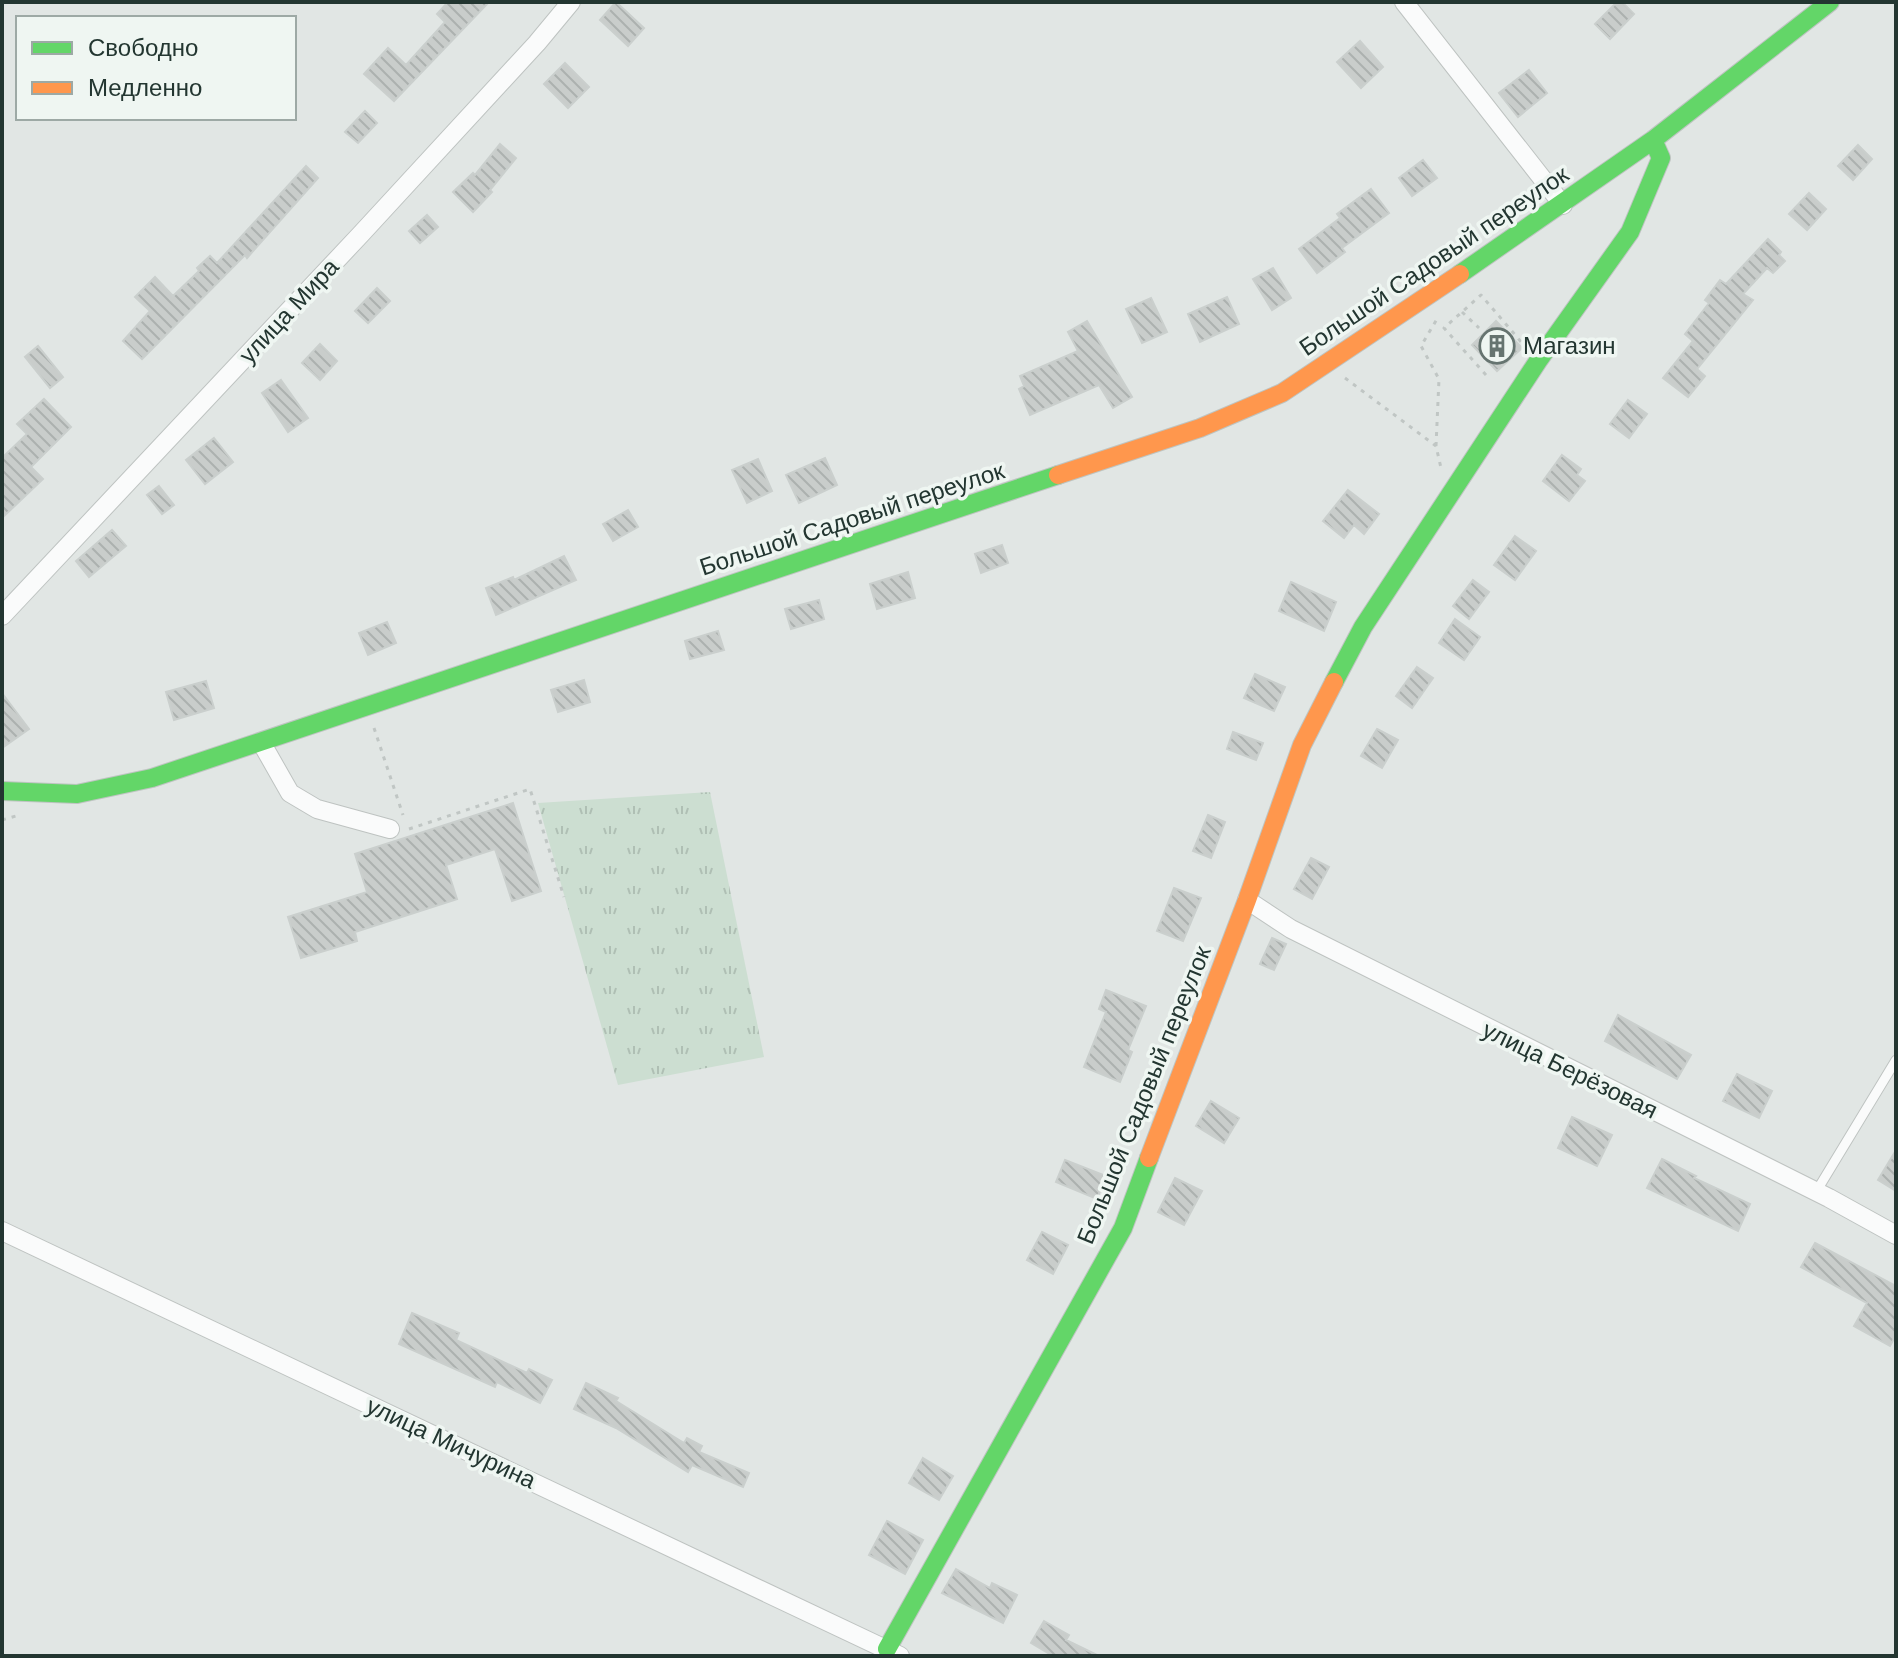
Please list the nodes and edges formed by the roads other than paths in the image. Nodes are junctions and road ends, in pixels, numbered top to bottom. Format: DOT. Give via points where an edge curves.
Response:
graph roads {
  1 [pos="571,2"];
  2 [pos="1404,2"];
  3 [pos="1830,2"];
  4 [pos="1653,140"];
  5 [pos="1563,205"];
  6 [pos="2,616"];
  7 [pos="261,742"];
  8 [pos="2,791"];
  9 [pos="400,824"];
  10 [pos="1247,900"];
  11 [pos="1896,1060"];
  12 [pos="1816,1192"];
  13 [pos="2,1231"];
  14 [pos="1896,1235"];
  15 [pos="894,1653"];
  1 -- 6 [label="street, улица Мира" via="372,223"];
  2 -- 5 [label="street"];
  3 -- 4 [label="street, Большой Садовый переулок"];
  4 -- 5 [label="street, Большой Садовый переулок"];
  4 -- 10 [label="street, Большой Садовый переулок" via="1661,158 1630,232 1363,627 1302,745"];
  5 -- 7 [label="street, Большой Садовый переулок" via="1282,393 1200,428"];
  7 -- 8 [label="street, Большой Садовый переулок" via="152,778 77,794"];
  7 -- 9 [label="street" via="290,793 317,809"];
  10 -- 12 [label="street, улица Берёзовая" via="1304,936"];
  10 -- 15 [label="street, Большой Садовый переулок" via="1123,1228"];
  11 -- 12 [label="lane"];
  12 -- 14 [label="street, улица Берёзовая"];
  13 -- 15 [label="street, улица Мичурина"];
}
